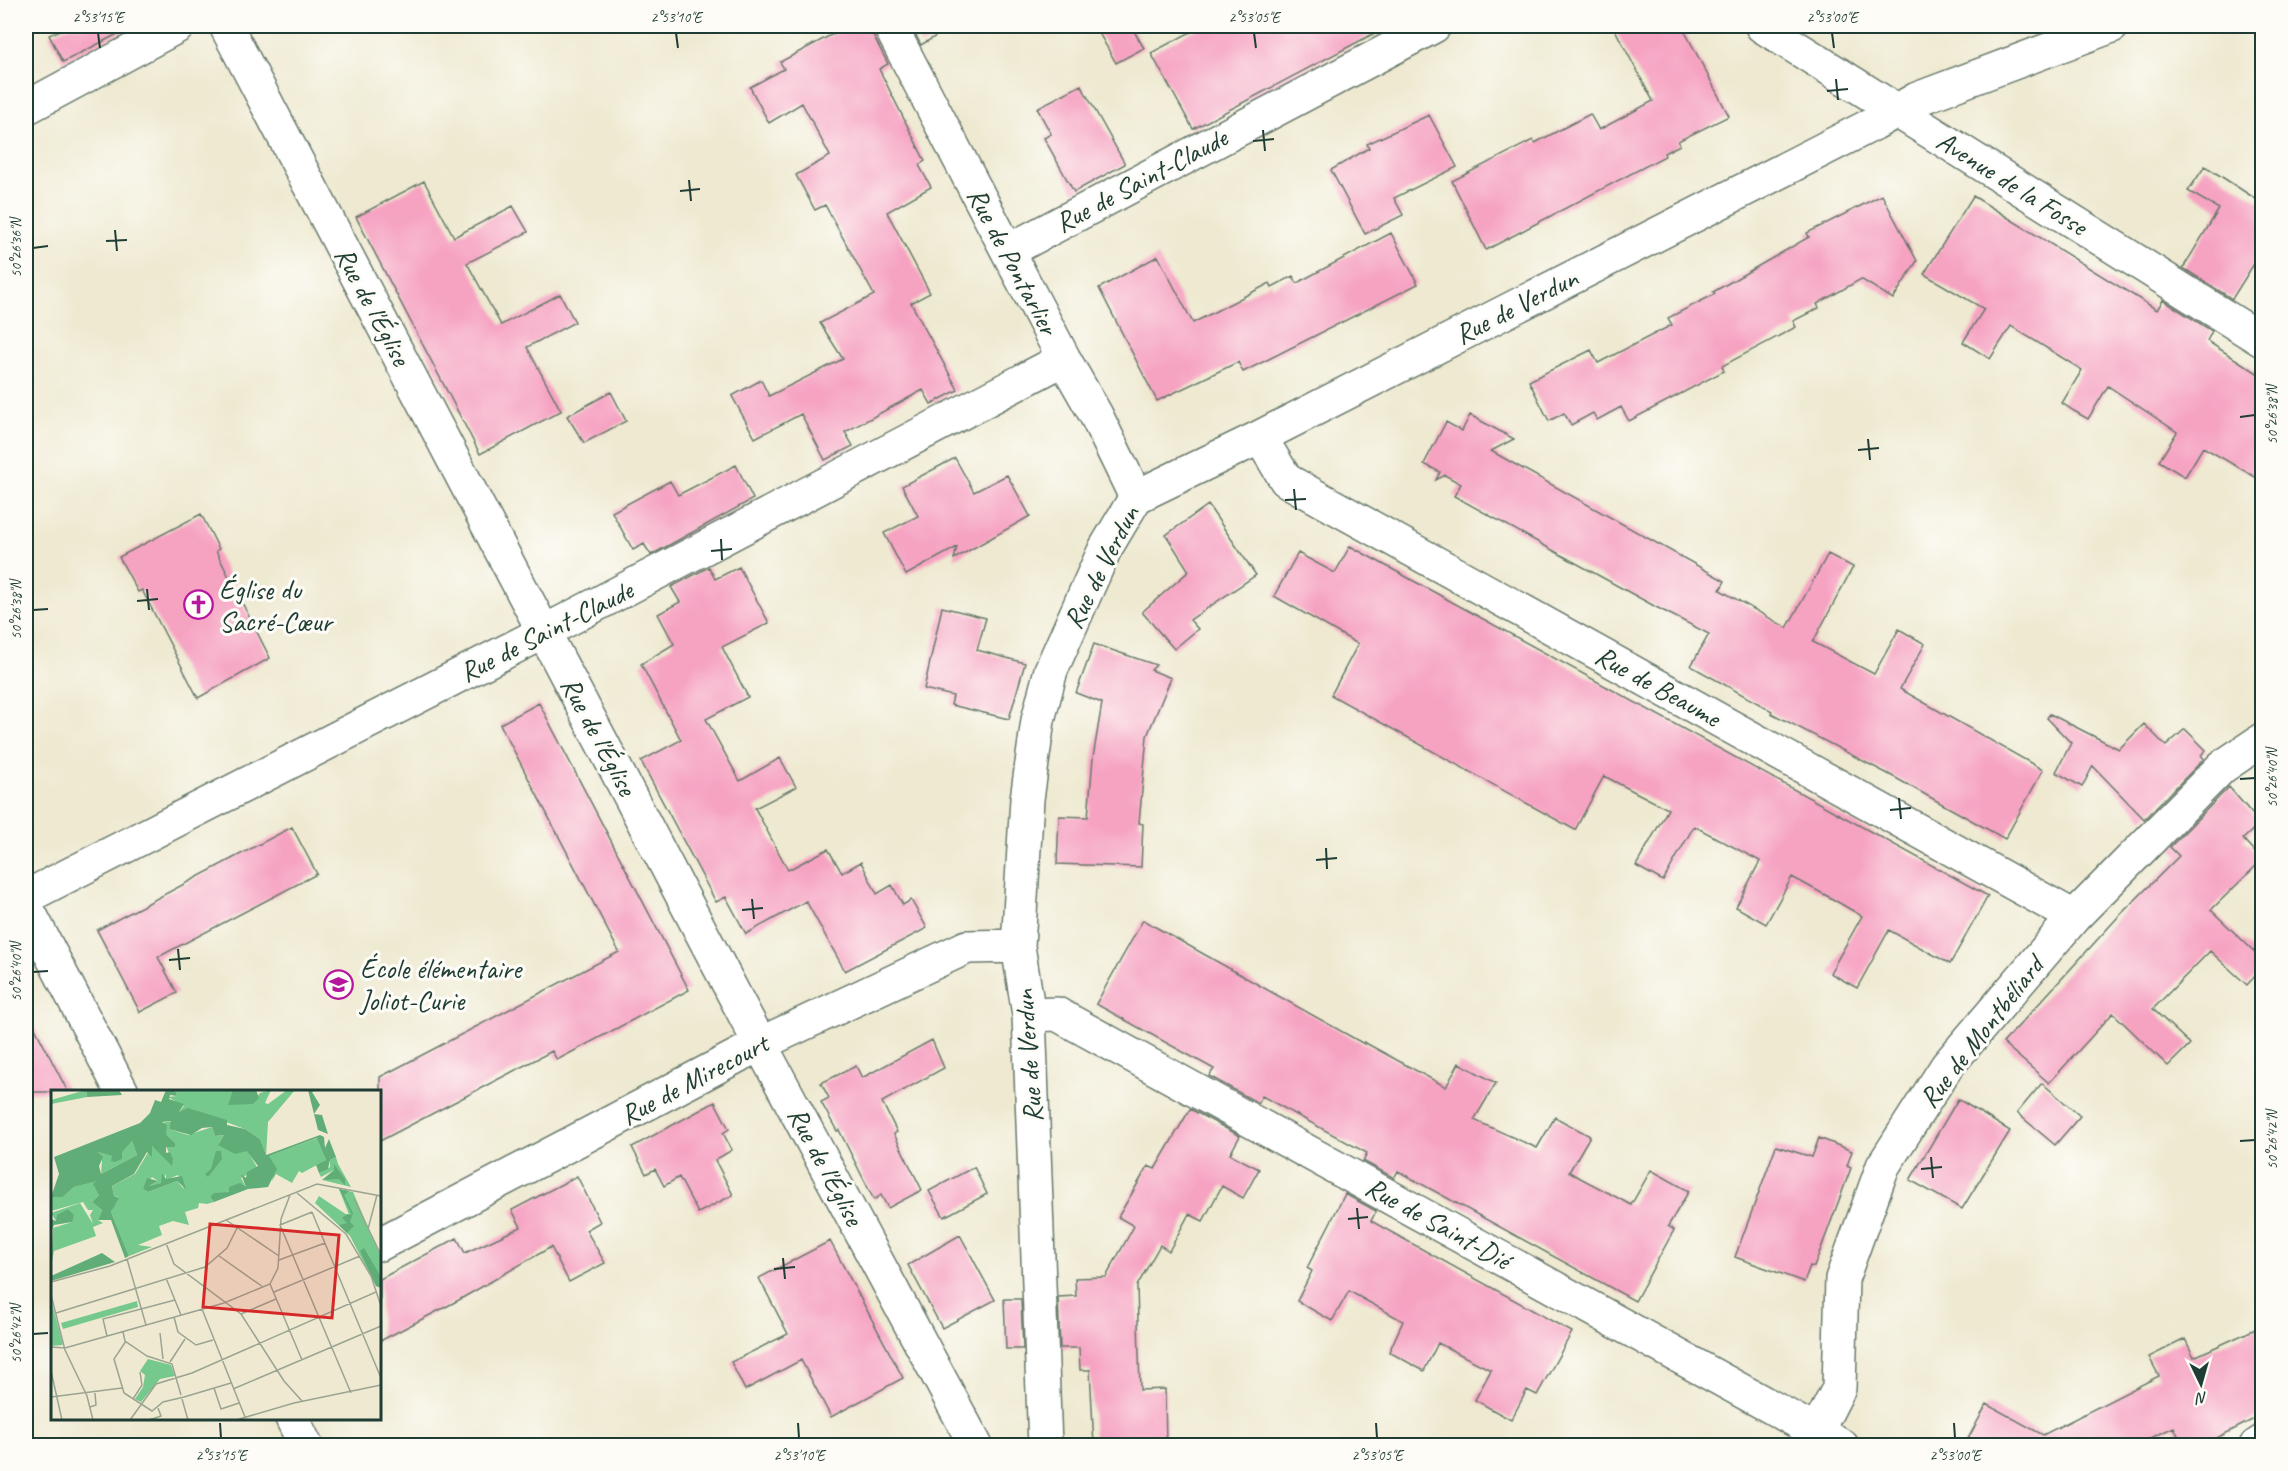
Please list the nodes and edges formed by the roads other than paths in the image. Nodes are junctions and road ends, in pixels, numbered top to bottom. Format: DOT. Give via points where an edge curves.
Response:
graph roads {
  1 [pos="178,26"];
  2 [pos="226,26"];
  3 [pos="890,26"];
  4 [pos="1434,26"];
  5 [pos="1762,26"];
  6 [pos="2112,26"];
  7 [pos="26,108"];
  8 [pos="1894,110"];
  9 [pos="1008,251"];
  10 [pos="2262,340"];
  11 [pos="1064,359"];
  12 [pos="1260,437"];
  13 [pos="1136,496"];
  14 [pos="544,632"];
  15 [pos="2262,740"];
  16 [pos="26,897"];
  17 [pos="26,906"];
  18 [pos="2074,917"];
  19 [pos="1018,946"];
  20 [pos="1029,1016"];
  21 [pos="760,1044"];
  22 [pos="121,1090"];
  23 [pos="381,1243"];
  24 [pos="293,1420"];
  25 [pos="1829,1438"];
  26 [pos="2262,1442"];
  27 [pos="306,1446"];
  28 [pos="976,1446"];
  29 [pos="1045,1446"];
  30 [pos="2256,1446"];
  1 -- 7 [label="street"];
  2 -- 14 [label="street, Rue de l'Église"];
  3 -- 9 [label="street, Rue de Pontarlier"];
  4 -- 9 [label="street, Rue de Saint-Claude"];
  5 -- 8 [label="street, Avenue de la Fosse"];
  6 -- 8 [label="street, Rue de Verdun"];
  8 -- 10 [label="street, Avenue de la Fosse"];
  8 -- 12 [label="street, Rue de Verdun"];
  9 -- 11 [label="street, Rue de Pontarlier"];
  11 -- 13 [label="street, Rue de Pontarlier"];
  11 -- 14 [label="street, Rue de Saint-Claude"];
  12 -- 13 [label="street, Rue de Verdun"];
  12 -- 18 [label="street, Rue de Beaume" via="1286,480"];
  13 -- 19 [label="street, Rue de Verdun" via="1105,549 1051,669 1038,720 1027,799"];
  14 -- 16 [label="street, Rue de Saint-Claude"];
  14 -- 21 [label="street, Rue de l'Église"];
  15 -- 18 [label="street, Rue de Montbéliard" via="2222,767"];
  17 -- 22 [label="street"];
  18 -- 25 [label="street, Rue de Montbéliard" via="1947,1066 1882,1166 1842,1279 1839,1388"];
  19 -- 20 [label="street, Rue de Verdun"];
  19 -- 21 [label="street, Rue de Mirecourt" via="967,947"];
  20 -- 25 [label="street, Rue de Saint-Dié" via="1057,1014"];
  20 -- 29 [label="street, Rue de Verdun"];
  21 -- 23 [label="street, Rue de Mirecourt"];
  21 -- 28 [label="street, Rue de l'Église"];
  24 -- 27 [label="street"];
  26 -- 30 [label="street"];
}
